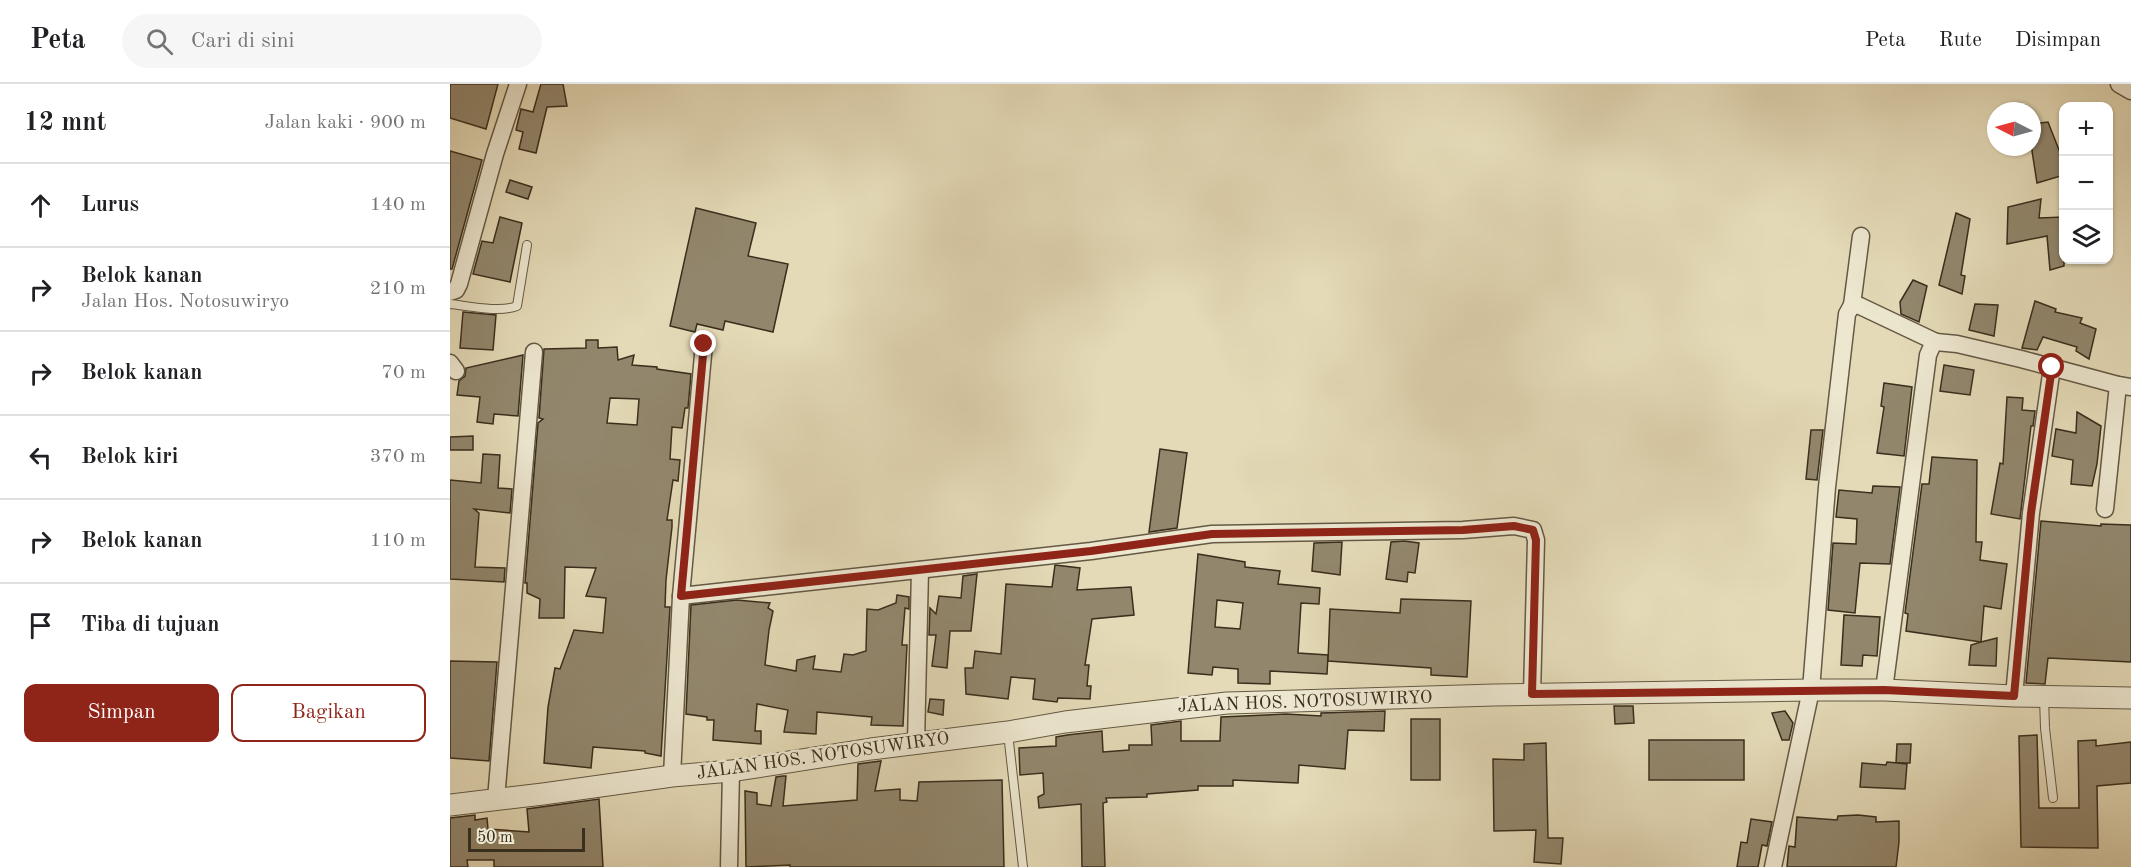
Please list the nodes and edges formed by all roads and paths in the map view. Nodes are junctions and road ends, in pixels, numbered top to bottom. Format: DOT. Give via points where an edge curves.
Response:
graph roads {
  1 [pos="518,84"];
  2 [pos="2119,84"];
  3 [pos="2131,91"];
  4 [pos="1861,236"];
  5 [pos="527,245"];
  6 [pos="450,292"];
  7 [pos="450,304"];
  8 [pos="1852,305"];
  9 [pos="1936,342"];
  10 [pos="704,344"];
  11 [pos="534,352"];
  12 [pos="2052,367"];
  13 [pos="2125,386"];
  14 [pos="2105,509"];
  15 [pos="920,570"];
  16 [pos="681,596"];
  17 [pos="1811,690"];
  18 [pos="1884,690"];
  19 [pos="1532,694"];
  20 [pos="2014,696"];
  21 [pos="2044,696"];
  22 [pos="2131,698"];
  23 [pos="1008,732"];
  24 [pos="916,743"];
  25 [pos="731,771"];
  26 [pos="672,776"];
  27 [pos="2053,798"];
  28 [pos="496,800"];
  29 [pos="450,805"];
  30 [pos="729,867"];
  31 [pos="1023,867"];
  32 [pos="1773,867"];
  1 -- 6 [label="street" via="459,284"];
  2 -- 3 [label="street"];
  4 -- 8 [label="street"];
  5 -- 7 [label="lane" via="517,306 498,309"];
  8 -- 9 [label="street"];
  8 -- 17 [label="street" via="1827,487"];
  9 -- 12 [label="street"];
  9 -- 18 [label="street" via="1928,355"];
  10 -- 16 [label="street"];
  11 -- 28 [label="street"];
  12 -- 13 [label="street"];
  12 -- 20 [label="street" via="2031,513"];
  13 -- 14 [label="street"];
  15 -- 16 [label="street"];
  15 -- 19 [label="street" via="1212,534 1514,526 1533,530 1536,540"];
  15 -- 24 [label="street"];
  16 -- 26 [label="street"];
  17 -- 18 [label="street, JALAN HOS. NOTOSUWIRYO"];
  17 -- 19 [label="street, JALAN HOS. NOTOSUWIRYO"];
  17 -- 32 [label="street"];
  18 -- 20 [label="street, JALAN HOS. NOTOSUWIRYO"];
  19 -- 23 [label="street, JALAN HOS. NOTOSUWIRYO" via="1227,702"];
  20 -- 21 [label="street, JALAN HOS. NOTOSUWIRYO"];
  21 -- 22 [label="street, JALAN HOS. NOTOSUWIRYO"];
  21 -- 27 [label="lane"];
  23 -- 24 [label="street, JALAN HOS. NOTOSUWIRYO"];
  23 -- 31 [label="lane"];
  24 -- 25 [label="street, JALAN HOS. NOTOSUWIRYO"];
  25 -- 26 [label="street, JALAN HOS. NOTOSUWIRYO"];
  25 -- 30 [label="street"];
  26 -- 28 [label="street, JALAN HOS. NOTOSUWIRYO"];
  28 -- 29 [label="street, JALAN HOS. NOTOSUWIRYO"];
}
